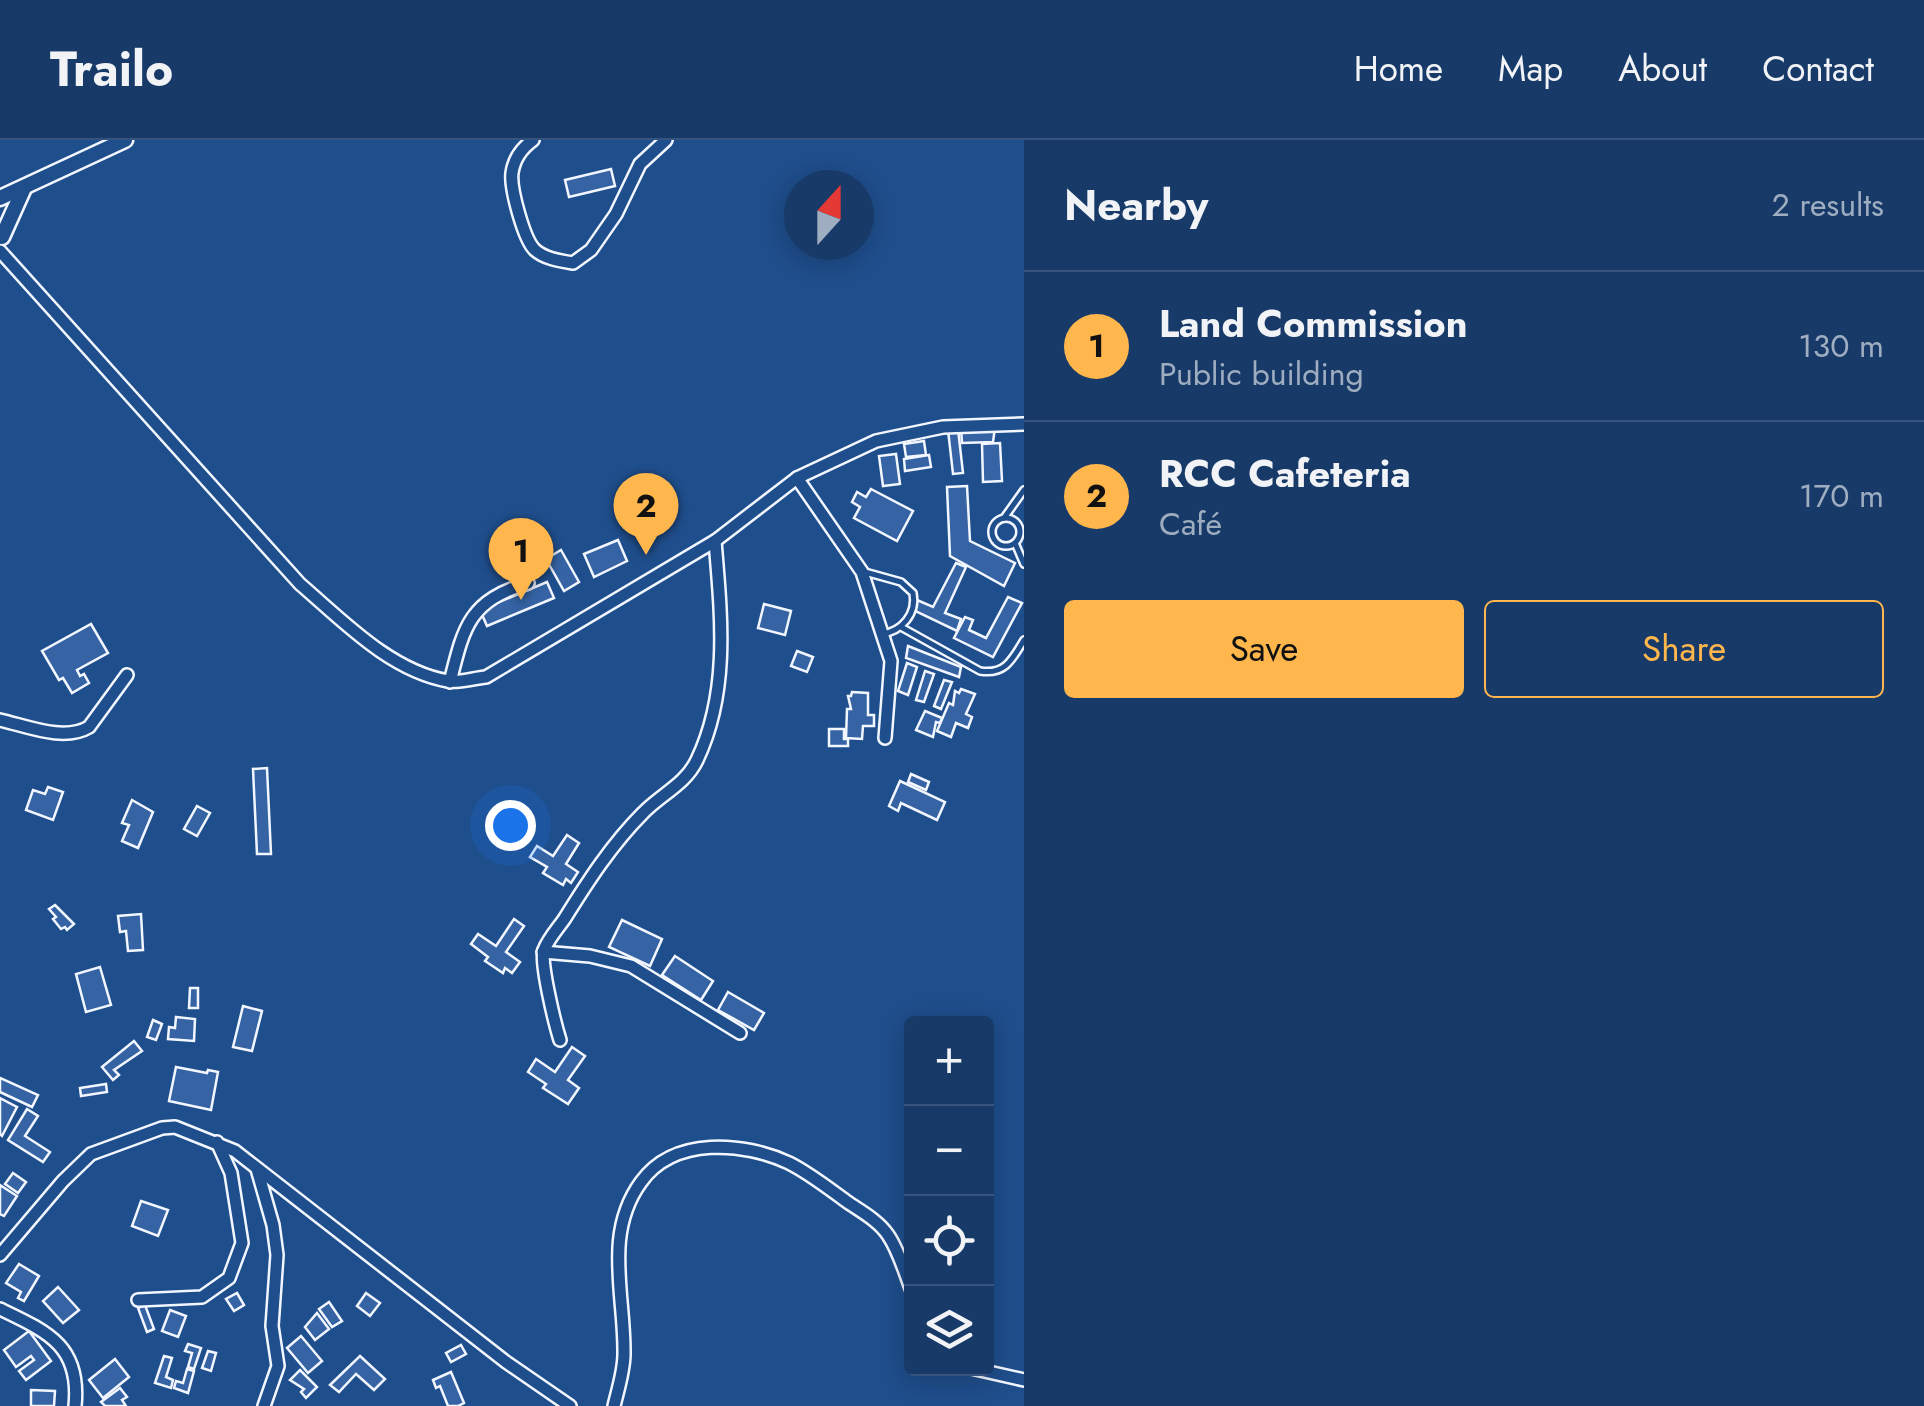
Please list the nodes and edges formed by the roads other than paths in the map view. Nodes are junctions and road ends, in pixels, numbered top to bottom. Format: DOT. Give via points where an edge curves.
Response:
graph roads {
  1 [pos="125,140"];
  2 [pos="534,140"];
  3 [pos="666,140"];
  4 [pos="24,188"];
  5 [pos="0,198"];
  6 [pos="2,243"];
  7 [pos="1024,424"];
  8 [pos="796,478"];
  9 [pos="1024,490"];
  10 [pos="1004,518"];
  11 [pos="715,541"];
  12 [pos="1015,543"];
  13 [pos="1024,564"];
  14 [pos="862,572"];
  15 [pos="528,583"];
  16 [pos="901,627"];
  17 [pos="882,634"];
  18 [pos="1024,640"];
  19 [pos="127,675"];
  20 [pos="450,682"];
  21 [pos="0,720"];
  22 [pos="886,738"];
  23 [pos="543,952"];
  24 [pos="740,1033"];
  25 [pos="560,1040"];
  26 [pos="217,1142"];
  27 [pos="257,1169"];
  28 [pos="0,1255"];
  29 [pos="910,1286"];
  30 [pos="138,1300"];
  31 [pos="0,1309"];
  32 [pos="994,1373"];
  33 [pos="1024,1380"];
  34 [pos="75,1406"];
  35 [pos="264,1406"];
  36 [pos="570,1406"];
  37 [pos="614,1406"];
  1 -- 4 [label="street"];
  2 -- 3 [label="street" via="521,149 512,173 524,229 534,249 573,263 591,250 640,164"];
  4 -- 5 [label="street"];
  4 -- 6 [label="street"];
  6 -- 20 [label="street" via="62,322 300,584 407,668"];
  7 -- 8 [label="street" via="942,427 876,441"];
  8 -- 11 [label="street"];
  8 -- 14 [label="street"];
  9 -- 10 [label="lane"];
  10 -- 12 [label="lane" via="1018,523"];
  10 -- 12 [label="lane" via="993,526 995,540"];
  11 -- 20 [label="street" via="486,677"];
  11 -- 23 [label="street" via="721,672 696,762 598,866"];
  12 -- 13 [label="lane"];
  14 -- 16 [label="lane" via="901,582 914,593"];
  14 -- 17 [label="street"];
  15 -- 20 [label="street" via="482,604 468,621"];
  16 -- 17 [label="lane"];
  16 -- 18 [label="lane" via="993,673 1010,664"];
  17 -- 22 [label="street" via="891,661"];
  19 -- 21 [label="street" via="82,732"];
  23 -- 24 [label="street" via="631,966"];
  23 -- 25 [label="street"];
  26 -- 27 [label="street"];
  26 -- 28 [label="street" via="162,1128 91,1154"];
  26 -- 30 [label="street" via="231,1173 242,1243 229,1278 202,1297"];
  27 -- 35 [label="street" via="277,1256 272,1326 278,1366"];
  27 -- 36 [label="street"];
  29 -- 37 [label="street" via="880,1225 791,1164 730,1147 684,1152 641,1182 620,1227 624,1358"];
  31 -- 34 [label="street" via="53,1338 65,1352 76,1372"];
  32 -- 33 [label="street"];
}
